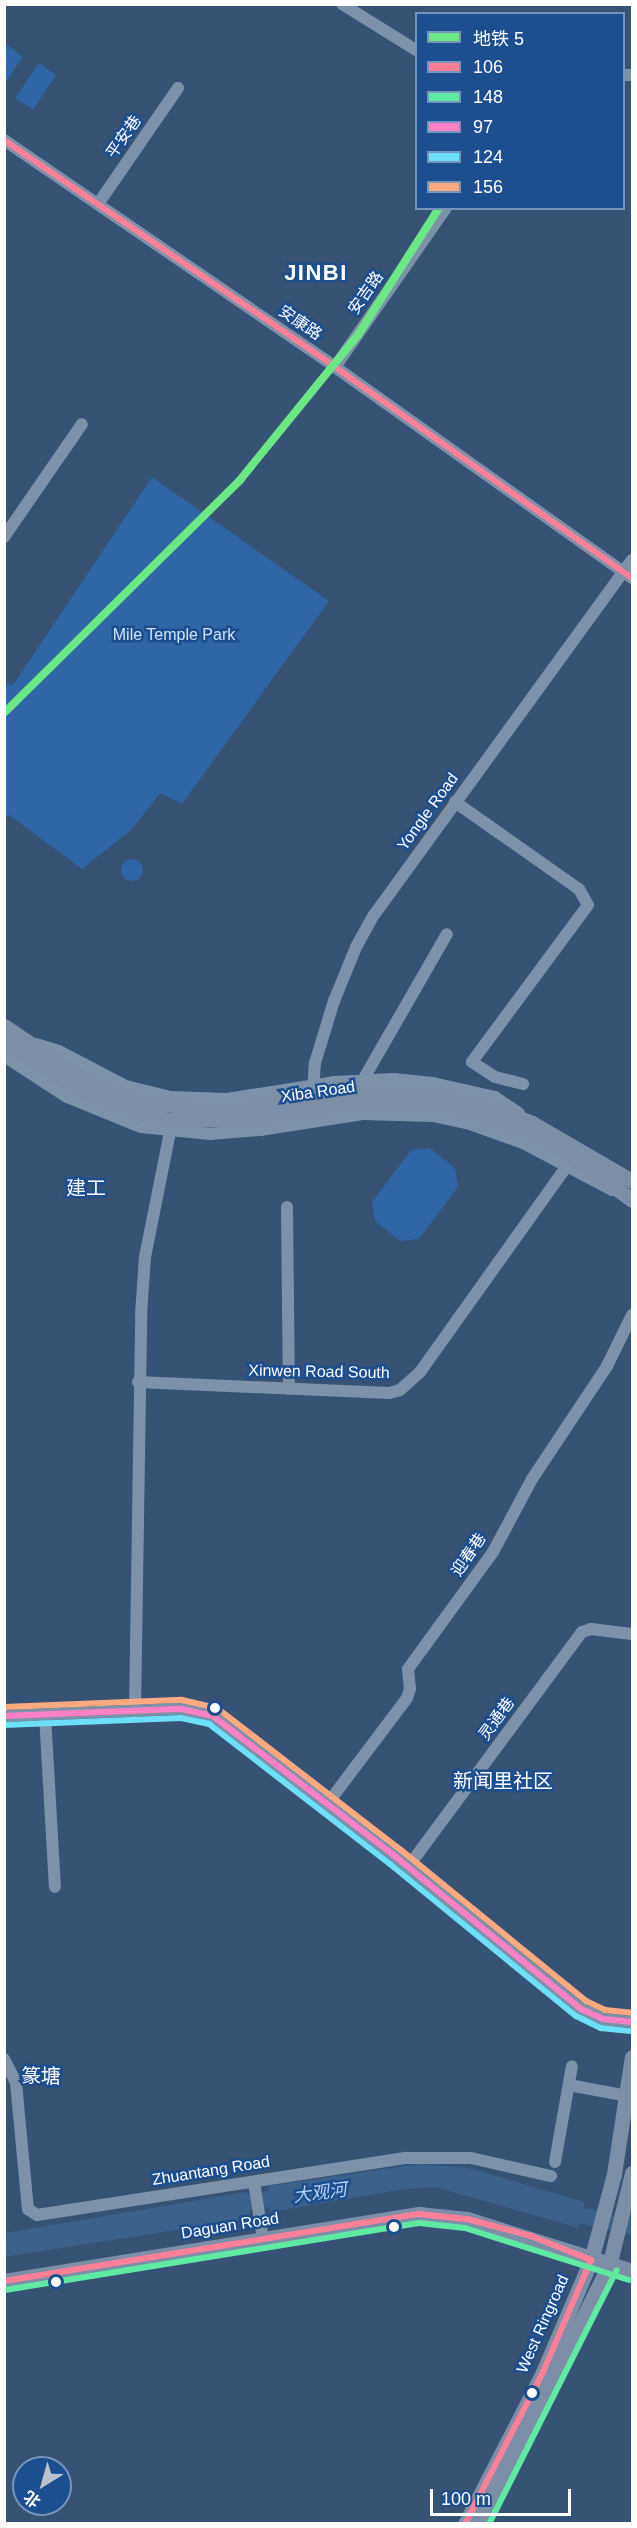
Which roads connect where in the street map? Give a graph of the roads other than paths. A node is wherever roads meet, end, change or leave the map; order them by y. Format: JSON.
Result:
{"nodes":[{"id":1,"x":342,"y":4,"type":"edge"},
{"id":2,"x":358,"y":9,"type":"edge"},
{"id":3,"x":415,"y":49,"type":"edge"},
{"id":4,"x":178,"y":88,"type":"dead end"},
{"id":5,"x":4,"y":140,"type":"edge"},
{"id":6,"x":98,"y":204,"type":"junction"},
{"id":7,"x":445,"y":210,"type":"edge"},
{"id":8,"x":334,"y":367,"type":"junction"},
{"id":9,"x":82,"y":424,"type":"dead end"},
{"id":10,"x":4,"y":537,"type":"edge"},
{"id":11,"x":633,"y":560,"type":"edge"},
{"id":12,"x":628,"y":575,"type":"edge"},
{"id":13,"x":455,"y":802,"type":"junction"},
{"id":14,"x":447,"y":933,"type":"dead end"},
{"id":15,"x":4,"y":1026,"type":"edge"},
{"id":16,"x":4,"y":1042,"type":"edge"},
{"id":17,"x":4,"y":1056,"type":"edge"},
{"id":18,"x":363,"y":1080,"type":"junction"},
{"id":19,"x":523,"y":1084,"type":"dead end"},
{"id":20,"x":312,"y":1092,"type":"junction"},
{"id":21,"x":545,"y":1129,"type":"junction"},
{"id":22,"x":170,"y":1132,"type":"junction"},
{"id":23,"x":567,"y":1166,"type":"junction"},
{"id":24,"x":633,"y":1181,"type":"edge"},
{"id":25,"x":631,"y":1199,"type":"edge"},
{"id":26,"x":287,"y":1207,"type":"dead end"},
{"id":27,"x":633,"y":1315,"type":"edge"},
{"id":28,"x":138,"y":1382,"type":"junction"},
{"id":29,"x":289,"y":1389,"type":"junction"},
{"id":30,"x":633,"y":1634,"type":"edge"},
{"id":31,"x":135,"y":1712,"type":"junction"},
{"id":32,"x":45,"y":1715,"type":"junction"},
{"id":33,"x":4,"y":1716,"type":"edge"},
{"id":34,"x":328,"y":1803,"type":"junction"},
{"id":35,"x":408,"y":1867,"type":"junction"},
{"id":36,"x":55,"y":1887,"type":"dead end"},
{"id":37,"x":633,"y":2022,"type":"edge"},
{"id":38,"x":633,"y":2057,"type":"edge"},
{"id":39,"x":4,"y":2059,"type":"edge"},
{"id":40,"x":572,"y":2067,"type":"dead end"},
{"id":41,"x":569,"y":2085,"type":"junction"},
{"id":42,"x":627,"y":2096,"type":"junction"},
{"id":43,"x":555,"y":2162,"type":"dead end"},
{"id":44,"x":633,"y":2174,"type":"edge"},
{"id":45,"x":550,"y":2176,"type":"dead end"},
{"id":46,"x":254,"y":2182,"type":"junction"},
{"id":47,"x":263,"y":2239,"type":"junction"},
{"id":48,"x":591,"y":2260,"type":"junction"},
{"id":49,"x":609,"y":2266,"type":"junction"},
{"id":50,"x":633,"y":2271,"type":"edge"},
{"id":51,"x":4,"y":2281,"type":"edge"},
{"id":52,"x":465,"y":2523,"type":"edge"},
{"id":53,"x":479,"y":2523,"type":"edge"}],
"edges":[{"from":1,"to":2,"type":"street"},
{"from":2,"to":3,"type":"street"},
{"from":4,"to":6,"type":"street","name":"平安巷"},
{"from":5,"to":6,"type":"street","name":"安康路"},
{"from":6,"to":8,"type":"street","name":"安康路"},
{"from":7,"to":8,"type":"street","name":"安吉路"},
{"from":8,"to":12,"type":"street","name":"安康路"},
{"from":9,"to":10,"type":"street"},
{"from":11,"to":12,"type":"street","name":"Yongle Road"},
{"from":12,"to":13,"type":"street","name":"Yongle Road"},
{"from":13,"to":19,"type":"street"},
{"from":13,"to":20,"type":"street","name":"Yongle Road"},
{"from":14,"to":18,"type":"street"},
{"from":15,"to":20,"type":"main road","name":"Xiba Road"},
{"from":16,"to":25,"type":"main road","name":"Xiba Road"},
{"from":17,"to":22,"type":"street"},
{"from":18,"to":20,"type":"street"},
{"from":18,"to":21,"type":"street"},
{"from":20,"to":21,"type":"main road","name":"Xiba Road"},
{"from":21,"to":24,"type":"main road","name":"Xiba Road"},
{"from":22,"to":23,"type":"street"},
{"from":22,"to":28,"type":"street"},
{"from":23,"to":25,"type":"street"},
{"from":23,"to":29,"type":"street","name":"Xinwen Road South"},
{"from":26,"to":29,"type":"street"},
{"from":27,"to":34,"type":"street","name":"迎春巷"},
{"from":28,"to":29,"type":"street","name":"Xinwen Road South"},
{"from":28,"to":31,"type":"street"},
{"from":30,"to":35,"type":"street","name":"灵通巷"},
{"from":31,"to":32,"type":"street"},
{"from":31,"to":34,"type":"street"},
{"from":32,"to":33,"type":"street"},
{"from":32,"to":36,"type":"street"},
{"from":34,"to":35,"type":"street"},
{"from":35,"to":37,"type":"street"},
{"from":38,"to":42,"type":"main road","name":"West Ringroad"},
{"from":39,"to":46,"type":"street","name":"Zhuantang Road"},
{"from":40,"to":41,"type":"street"},
{"from":41,"to":42,"type":"street"},
{"from":41,"to":43,"type":"street"},
{"from":42,"to":48,"type":"main road","name":"West Ringroad"},
{"from":44,"to":49,"type":"main road","name":"West Ringroad"},
{"from":45,"to":46,"type":"street","name":"Zhuantang Road"},
{"from":46,"to":47,"type":"street"},
{"from":47,"to":48,"type":"main road","name":"Daguan Road"},
{"from":47,"to":51,"type":"main road","name":"Daguan Road"},
{"from":48,"to":49,"type":"main road","name":"Daguan Road"},
{"from":48,"to":52,"type":"main road","name":"West Ringroad"},
{"from":49,"to":50,"type":"main road","name":"Daguan Road"},
{"from":49,"to":53,"type":"main road","name":"West Ringroad"}]}
